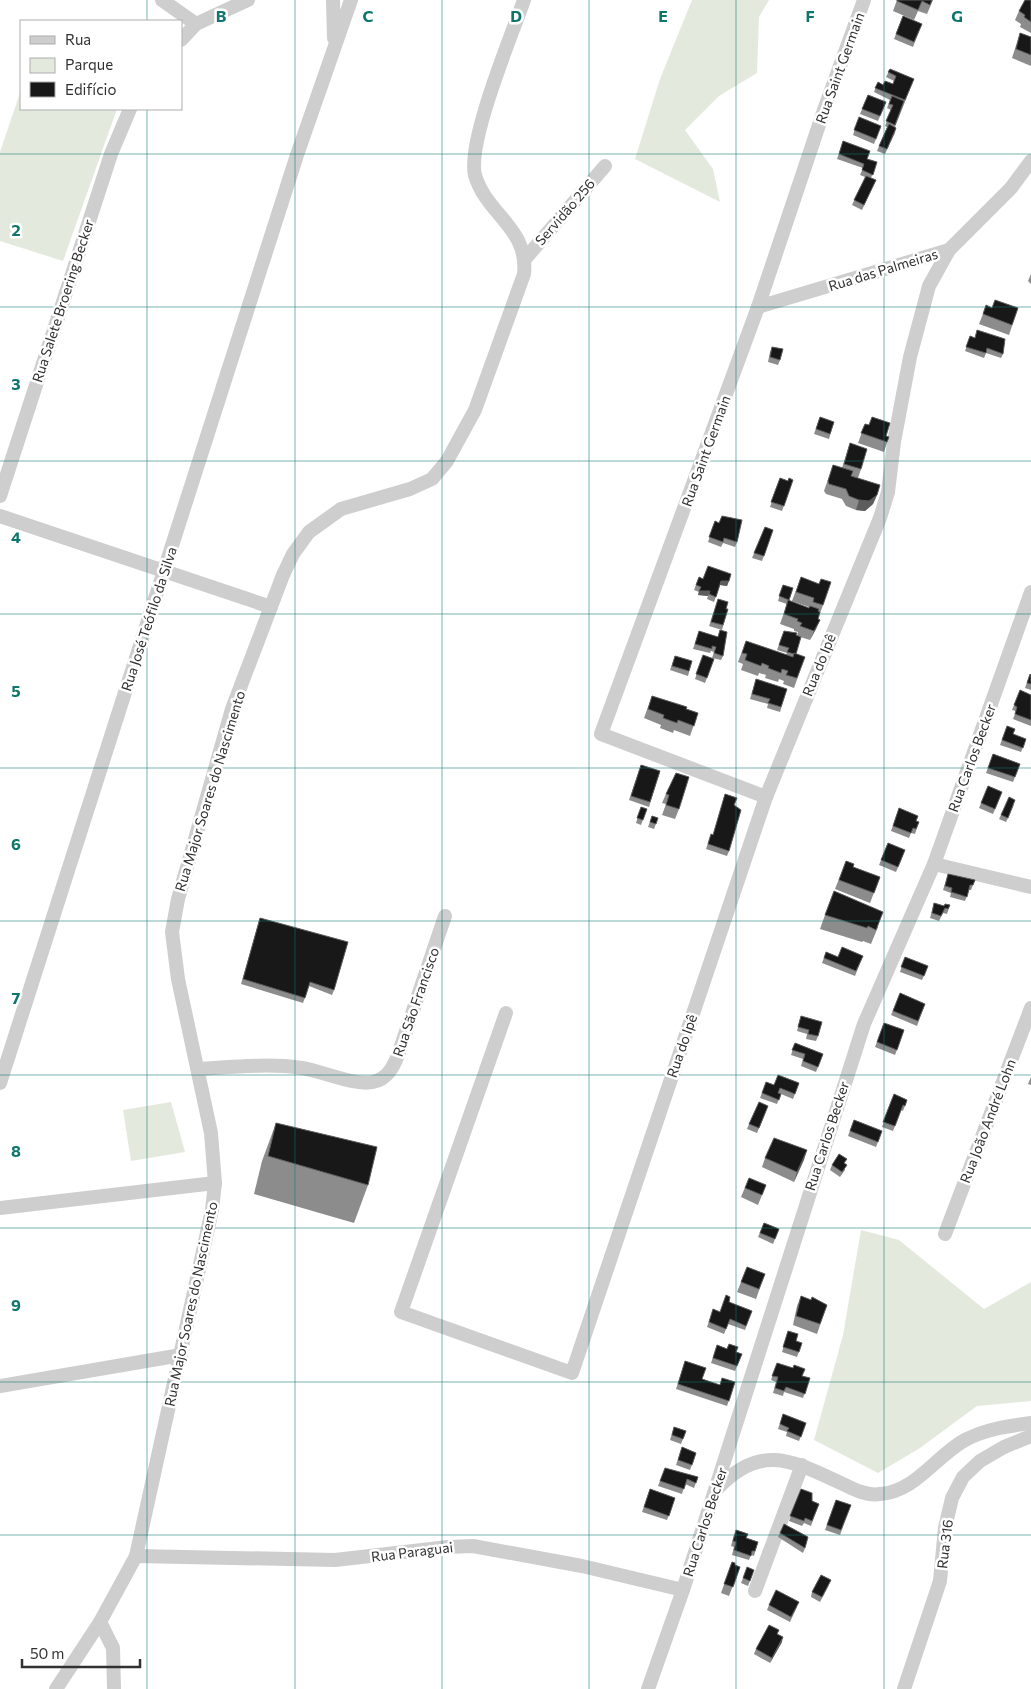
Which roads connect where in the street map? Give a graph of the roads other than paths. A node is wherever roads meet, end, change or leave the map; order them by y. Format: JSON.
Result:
{"nodes":[{"id":1,"x":162,"y":0,"type":"edge"},
{"id":2,"x":248,"y":0,"type":"edge"},
{"id":3,"x":320,"y":0,"type":"edge"},
{"id":4,"x":333,"y":0,"type":"edge"},
{"id":5,"x":351,"y":0,"type":"edge"},
{"id":6,"x":524,"y":0,"type":"edge"},
{"id":7,"x":864,"y":0,"type":"edge"},
{"id":8,"x":334,"y":16,"type":"junction"},
{"id":9,"x":196,"y":24,"type":"junction"},
{"id":10,"x":182,"y":39,"type":"edge"},
{"id":11,"x":334,"y":46,"type":"junction"},
{"id":12,"x":130,"y":110,"type":"edge"},
{"id":13,"x":1031,"y":162,"type":"edge"},
{"id":14,"x":605,"y":166,"type":"dead end"},
{"id":15,"x":949,"y":250,"type":"junction"},
{"id":16,"x":525,"y":259,"type":"junction"},
{"id":17,"x":758,"y":307,"type":"junction"},
{"id":18,"x":0,"y":496,"type":"edge"},
{"id":19,"x":0,"y":516,"type":"edge"},
{"id":20,"x":164,"y":571,"type":"junction"},
{"id":21,"x":1031,"y":592,"type":"edge"},
{"id":22,"x":271,"y":607,"type":"junction"},
{"id":23,"x":766,"y":796,"type":"junction"},
{"id":24,"x":934,"y":864,"type":"junction"},
{"id":25,"x":1031,"y":887,"type":"edge"},
{"id":26,"x":445,"y":916,"type":"dead end"},
{"id":27,"x":1031,"y":1008,"type":"edge"},
{"id":28,"x":506,"y":1013,"type":"dead end"},
{"id":29,"x":199,"y":1069,"type":"junction"},
{"id":30,"x":0,"y":1083,"type":"edge"},
{"id":31,"x":215,"y":1183,"type":"junction"},
{"id":32,"x":0,"y":1208,"type":"edge"},
{"id":33,"x":945,"y":1234,"type":"dead end"},
{"id":34,"x":181,"y":1355,"type":"junction"},
{"id":35,"x":0,"y":1386,"type":"edge"},
{"id":36,"x":1031,"y":1423,"type":"edge"},
{"id":37,"x":1031,"y":1436,"type":"edge"},
{"id":38,"x":802,"y":1465,"type":"junction"},
{"id":39,"x":715,"y":1492,"type":"junction"},
{"id":40,"x":136,"y":1556,"type":"junction"},
{"id":41,"x":683,"y":1590,"type":"junction"},
{"id":42,"x":755,"y":1591,"type":"dead end"},
{"id":43,"x":100,"y":1622,"type":"junction"},
{"id":44,"x":56,"y":1689,"type":"edge"},
{"id":45,"x":114,"y":1689,"type":"edge"},
{"id":46,"x":648,"y":1689,"type":"edge"},
{"id":47,"x":904,"y":1689,"type":"edge"}],
"edges":[{"from":1,"to":9,"type":"street"},
{"from":2,"to":9,"type":"street"},
{"from":3,"to":8,"type":"street"},
{"from":4,"to":8,"type":"street"},
{"from":5,"to":11,"type":"street","name":"Rua José Teófilo da Silva"},
{"from":6,"to":16,"type":"street"},
{"from":7,"to":17,"type":"street","name":"Rua Saint Germain"},
{"from":8,"to":11,"type":"street"},
{"from":9,"to":10,"type":"street"},
{"from":11,"to":20,"type":"street","name":"Rua José Teófilo da Silva"},
{"from":12,"to":18,"type":"street","name":"Rua Salete Broering Becker"},
{"from":13,"to":15,"type":"street","name":"Rua das Palmeiras"},
{"from":14,"to":16,"type":"street","name":"Servidão 256"},
{"from":15,"to":17,"type":"street","name":"Rua das Palmeiras"},
{"from":15,"to":23,"type":"street","name":"Rua do Ipê"},
{"from":16,"to":22,"type":"street","name":"Rua Major Soares do Nascimento"},
{"from":17,"to":23,"type":"street","name":"Rua Saint Germain"},
{"from":19,"to":20,"type":"street"},
{"from":20,"to":22,"type":"street"},
{"from":20,"to":30,"type":"street","name":"Rua José Teófilo da Silva"},
{"from":21,"to":24,"type":"street","name":"Rua Carlos Becker"},
{"from":22,"to":29,"type":"street","name":"Rua Major Soares do Nascimento"},
{"from":23,"to":28,"type":"street","name":"Rua do Ipê"},
{"from":24,"to":25,"type":"street"},
{"from":24,"to":39,"type":"street","name":"Rua Carlos Becker"},
{"from":26,"to":29,"type":"street","name":"Rua São Francisco"},
{"from":27,"to":33,"type":"street","name":"Rua João André Lohn"},
{"from":29,"to":31,"type":"street","name":"Rua Major Soares do Nascimento"},
{"from":31,"to":32,"type":"street"},
{"from":31,"to":34,"type":"street","name":"Rua Major Soares do Nascimento"},
{"from":34,"to":35,"type":"street"},
{"from":34,"to":40,"type":"street","name":"Rua Major Soares do Nascimento"},
{"from":36,"to":38,"type":"street"},
{"from":37,"to":47,"type":"street","name":"Rua 316"},
{"from":38,"to":39,"type":"street"},
{"from":38,"to":42,"type":"street"},
{"from":39,"to":41,"type":"street","name":"Rua Carlos Becker"},
{"from":40,"to":41,"type":"street","name":"Rua Paraguai"},
{"from":40,"to":43,"type":"street","name":"Rua Major Soares do Nascimento"},
{"from":41,"to":46,"type":"street","name":"Rua Carlos Becker"},
{"from":43,"to":44,"type":"street","name":"Rua Major Soares do Nascimento"},
{"from":43,"to":45,"type":"street"}]}
